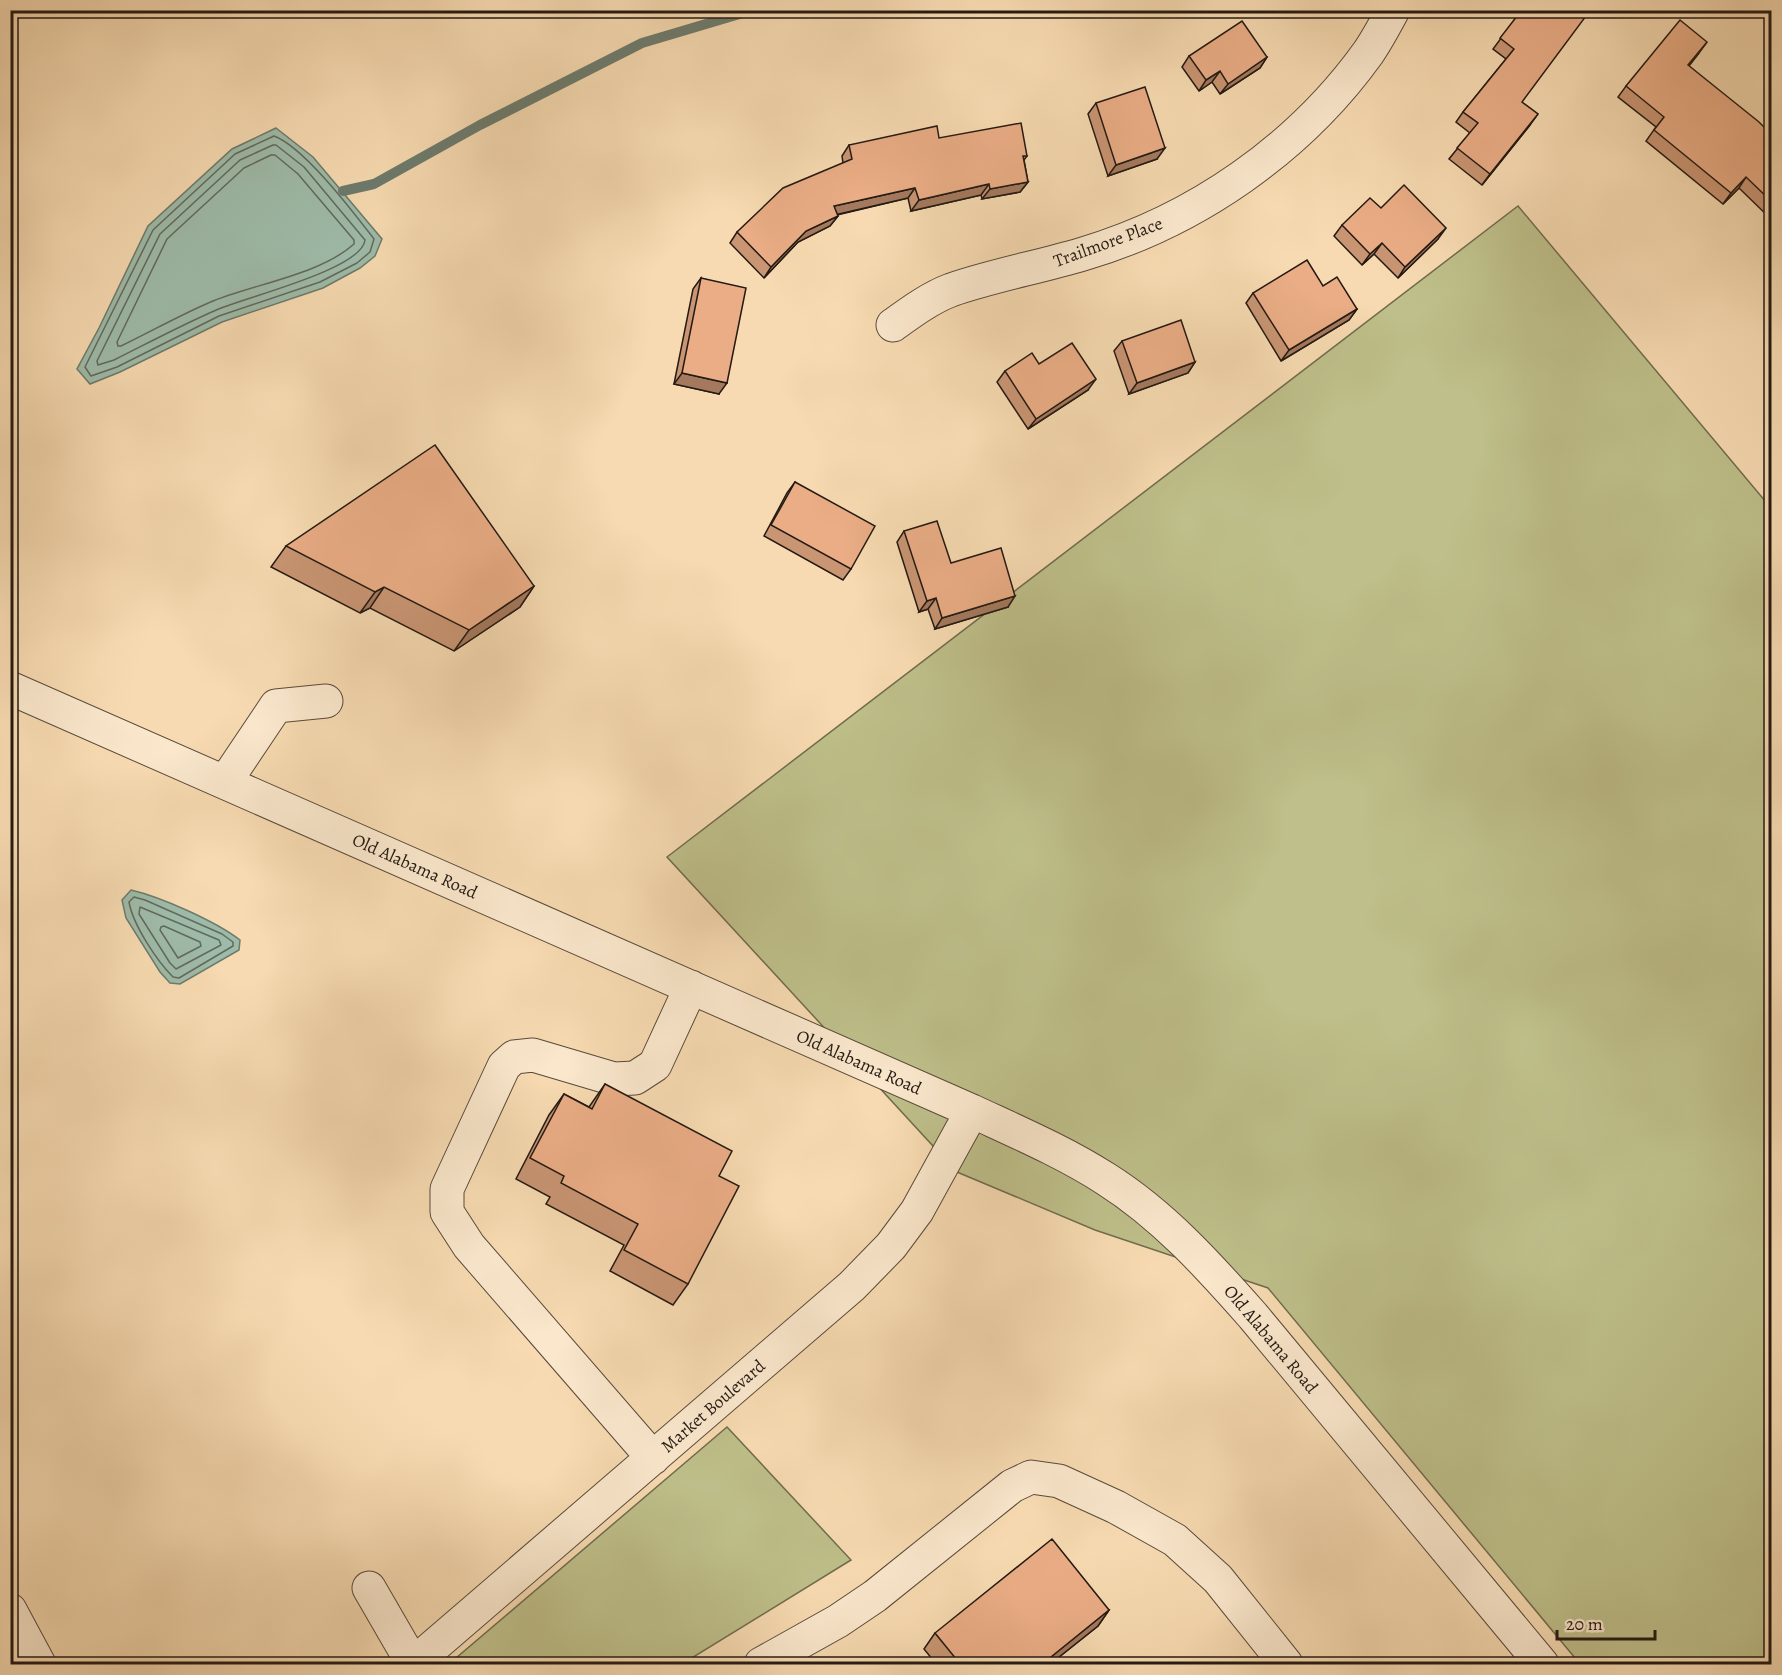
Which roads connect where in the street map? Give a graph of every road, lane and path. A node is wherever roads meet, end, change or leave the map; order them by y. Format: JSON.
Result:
{"nodes":[{"id":1,"x":1394,"y":10,"type":"edge"},
{"id":2,"x":892,"y":325,"type":"dead end"},
{"id":3,"x":10,"y":688,"type":"edge"},
{"id":4,"x":326,"y":701,"type":"dead end"},
{"id":5,"x":225,"y":782,"type":"junction"},
{"id":6,"x":691,"y":987,"type":"junction"},
{"id":7,"x":972,"y":1111,"type":"junction"},
{"id":8,"x":653,"y":1458,"type":"junction"},
{"id":9,"x":369,"y":1588,"type":"dead end"},
{"id":10,"x":10,"y":1610,"type":"edge"},
{"id":11,"x":39,"y":1665,"type":"edge"},
{"id":12,"x":413,"y":1665,"type":"edge"},
{"id":13,"x":761,"y":1665,"type":"edge"},
{"id":14,"x":1286,"y":1665,"type":"edge"},
{"id":15,"x":1542,"y":1665,"type":"edge"}],
"edges":[{"from":1,"to":2,"type":"street","name":"Trailmore Place"},
{"from":3,"to":5,"type":"street","name":"Old Alabama Road"},
{"from":4,"to":5,"type":"street"},
{"from":5,"to":6,"type":"street","name":"Old Alabama Road"},
{"from":6,"to":7,"type":"street","name":"Old Alabama Road"},
{"from":6,"to":8,"type":"street"},
{"from":7,"to":8,"type":"street","name":"Market Boulevard"},
{"from":7,"to":15,"type":"street","name":"Old Alabama Road"},
{"from":8,"to":12,"type":"street","name":"Market Boulevard"},
{"from":9,"to":12,"type":"street"},
{"from":10,"to":11,"type":"street"},
{"from":13,"to":14,"type":"street"}]}
